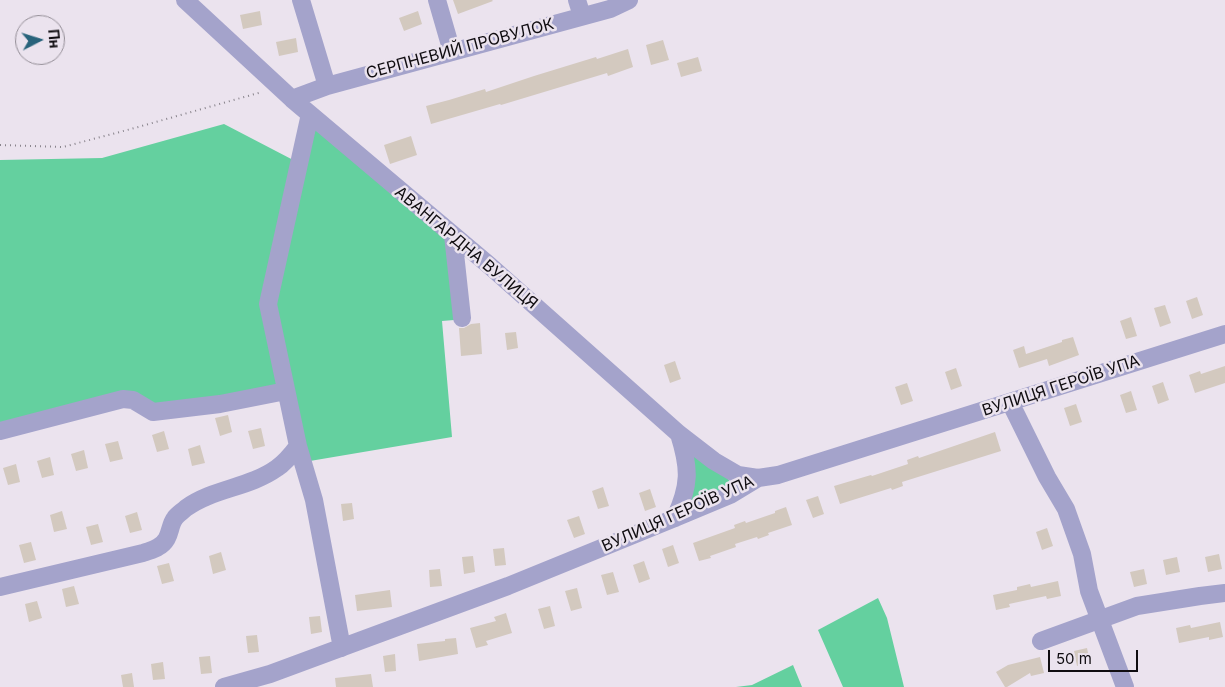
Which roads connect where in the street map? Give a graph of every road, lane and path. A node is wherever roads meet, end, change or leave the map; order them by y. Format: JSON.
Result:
{"nodes":[{"id":1,"x":184,"y":0,"type":"edge"},
{"id":2,"x":301,"y":0,"type":"edge"},
{"id":3,"x":437,"y":0,"type":"edge"},
{"id":4,"x":629,"y":0,"type":"edge"},
{"id":5,"x":580,"y":8,"type":"edge"},
{"id":6,"x":452,"y":52,"type":"junction"},
{"id":7,"x":327,"y":86,"type":"junction"},
{"id":8,"x":279,"y":87,"type":"junction"},
{"id":9,"x":292,"y":99,"type":"junction"},
{"id":10,"x":310,"y":114,"type":"junction"},
{"id":11,"x":0,"y":145,"type":"edge"},
{"id":12,"x":453,"y":235,"type":"junction"},
{"id":13,"x":462,"y":318,"type":"dead end"},
{"id":14,"x":1225,"y":334,"type":"edge"},
{"id":15,"x":286,"y":391,"type":"junction"},
{"id":16,"x":1010,"y":402,"type":"junction"},
{"id":17,"x":0,"y":431,"type":"edge"},
{"id":18,"x":679,"y":434,"type":"junction"},
{"id":19,"x":298,"y":446,"type":"junction"},
{"id":20,"x":758,"y":478,"type":"junction"},
{"id":21,"x":675,"y":518,"type":"junction"},
{"id":22,"x":0,"y":587,"type":"edge"},
{"id":23,"x":1225,"y":594,"type":"edge"},
{"id":24,"x":1101,"y":621,"type":"junction"},
{"id":25,"x":1041,"y":642,"type":"dead end"},
{"id":26,"x":342,"y":648,"type":"junction"},
{"id":27,"x":224,"y":687,"type":"edge"},
{"id":28,"x":1125,"y":687,"type":"edge"}],
"edges":[{"from":1,"to":8,"type":"street","name":"АВАНГАРДНА ВУЛИЦЯ"},
{"from":2,"to":7,"type":"street"},
{"from":3,"to":6,"type":"street"},
{"from":4,"to":5,"type":"street","name":"СЕРПНЕВИЙ ПРОВУЛОК"},
{"from":5,"to":6,"type":"street","name":"СЕРПНЕВИЙ ПРОВУЛОК"},
{"from":6,"to":7,"type":"street","name":"СЕРПНЕВИЙ ПРОВУЛОК"},
{"from":7,"to":9,"type":"street","name":"СЕРПНЕВИЙ ПРОВУЛОК"},
{"from":8,"to":9,"type":"street","name":"АВАНГАРДНА ВУЛИЦЯ"},
{"from":8,"to":11,"type":"path"},
{"from":9,"to":10,"type":"street","name":"АВАНГАРДНА ВУЛИЦЯ"},
{"from":10,"to":12,"type":"street","name":"АВАНГАРДНА ВУЛИЦЯ"},
{"from":10,"to":15,"type":"street"},
{"from":12,"to":13,"type":"street"},
{"from":12,"to":18,"type":"street","name":"АВАНГАРДНА ВУЛИЦЯ"},
{"from":14,"to":16,"type":"street","name":"ВУЛИЦЯ ГЕРОЇВ УПА"},
{"from":15,"to":17,"type":"street"},
{"from":15,"to":19,"type":"street"},
{"from":16,"to":20,"type":"street","name":"ВУЛИЦЯ ГЕРОЇВ УПА"},
{"from":16,"to":24,"type":"street"},
{"from":18,"to":20,"type":"street","name":"АВАНГАРДНА ВУЛИЦЯ"},
{"from":18,"to":21,"type":"street"},
{"from":19,"to":22,"type":"street"},
{"from":19,"to":26,"type":"street"},
{"from":20,"to":21,"type":"street","name":"ВУЛИЦЯ ГЕРОЇВ УПА"},
{"from":21,"to":26,"type":"street","name":"ВУЛИЦЯ ГЕРОЇВ УПА"},
{"from":23,"to":24,"type":"street"},
{"from":24,"to":25,"type":"street"},
{"from":24,"to":28,"type":"street"},
{"from":26,"to":27,"type":"street","name":"ВУЛИЦЯ ГЕРОЇВ УПА"}]}
